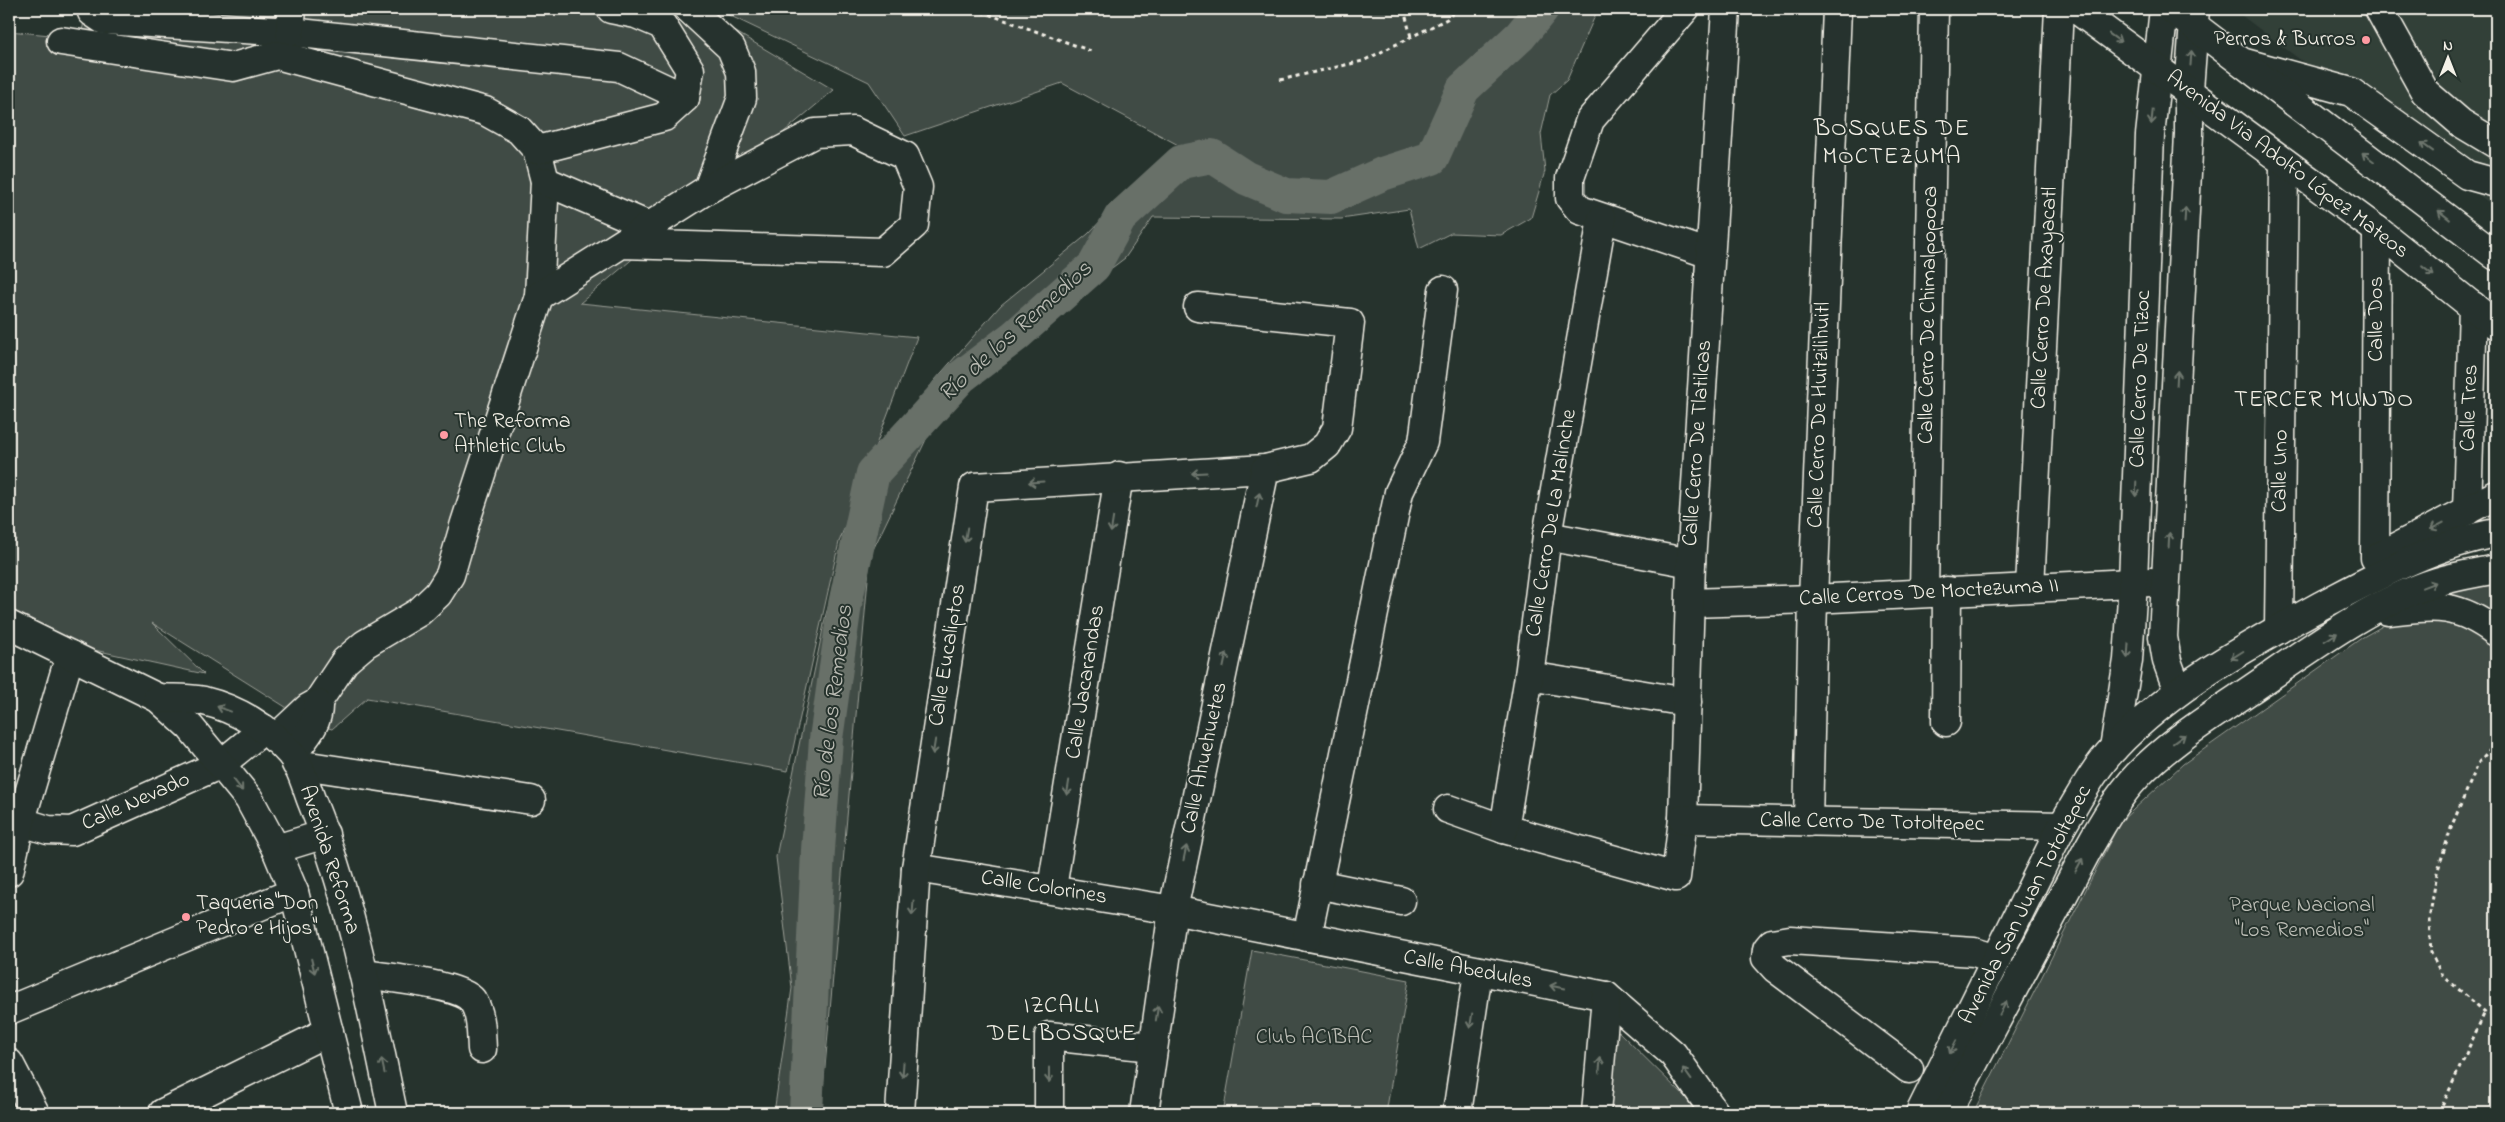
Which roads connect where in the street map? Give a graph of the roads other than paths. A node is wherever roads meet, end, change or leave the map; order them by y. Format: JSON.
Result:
{"nodes":[{"id":1,"x":92,"y":9,"type":"edge"},
{"id":2,"x":611,"y":9,"type":"edge"},
{"id":3,"x":689,"y":9,"type":"edge"},
{"id":4,"x":1685,"y":9,"type":"edge"},
{"id":5,"x":1726,"y":9,"type":"edge"},
{"id":6,"x":1837,"y":9,"type":"edge"},
{"id":7,"x":1934,"y":9,"type":"edge"},
{"id":8,"x":2059,"y":9,"type":"edge"},
{"id":9,"x":2076,"y":9,"type":"edge"},
{"id":10,"x":2164,"y":9,"type":"edge"},
{"id":11,"x":2172,"y":9,"type":"edge"},
{"id":12,"x":2379,"y":9,"type":"edge"},
{"id":13,"x":2194,"y":17,"type":"edge"},
{"id":14,"x":286,"y":32,"type":"edge"},
{"id":15,"x":61,"y":41,"type":"dead end"},
{"id":16,"x":2245,"y":63,"type":"junction"},
{"id":17,"x":2157,"y":68,"type":"junction"},
{"id":18,"x":2189,"y":90,"type":"junction"},
{"id":19,"x":686,"y":98,"type":"junction"},
{"id":20,"x":2496,"y":144,"type":"edge"},
{"id":21,"x":537,"y":150,"type":"junction"},
{"id":22,"x":2284,"y":162,"type":"junction"},
{"id":23,"x":545,"y":181,"type":"junction"},
{"id":24,"x":2496,"y":183,"type":"edge"},
{"id":25,"x":708,"y":189,"type":"junction"},
{"id":26,"x":1602,"y":219,"type":"junction"},
{"id":27,"x":650,"y":226,"type":"junction"},
{"id":28,"x":2377,"y":230,"type":"junction"},
{"id":29,"x":622,"y":244,"type":"junction"},
{"id":30,"x":1710,"y":254,"type":"junction"},
{"id":31,"x":2496,"y":256,"type":"edge"},
{"id":32,"x":1443,"y":290,"type":"dead end"},
{"id":33,"x":539,"y":296,"type":"junction"},
{"id":34,"x":2473,"y":306,"type":"junction"},
{"id":35,"x":1198,"y":307,"type":"dead end"},
{"id":36,"x":2496,"y":325,"type":"edge"},
{"id":37,"x":1265,"y":469,"type":"junction"},
{"id":38,"x":1120,"y":476,"type":"junction"},
{"id":39,"x":2496,"y":495,"type":"edge"},
{"id":40,"x":2467,"y":511,"type":"junction"},
{"id":41,"x":2496,"y":533,"type":"edge"},
{"id":42,"x":1547,"y":536,"type":"junction"},
{"id":43,"x":2375,"y":558,"type":"junction"},
{"id":44,"x":1691,"y":563,"type":"junction"},
{"id":45,"x":2496,"y":569,"type":"edge"},
{"id":46,"x":2133,"y":582,"type":"junction"},
{"id":47,"x":2167,"y":582,"type":"junction"},
{"id":48,"x":2030,"y":588,"type":"junction"},
{"id":49,"x":1936,"y":592,"type":"junction"},
{"id":50,"x":2339,"y":596,"type":"junction"},
{"id":51,"x":1813,"y":599,"type":"junction"},
{"id":52,"x":1690,"y":603,"type":"junction"},
{"id":53,"x":2369,"y":613,"type":"junction"},
{"id":54,"x":9,"y":625,"type":"edge"},
{"id":55,"x":2279,"y":629,"type":"junction"},
{"id":56,"x":2496,"y":632,"type":"edge"},
{"id":57,"x":70,"y":655,"type":"junction"},
{"id":58,"x":1529,"y":676,"type":"junction"},
{"id":59,"x":2178,"y":691,"type":"junction"},
{"id":60,"x":158,"y":698,"type":"junction"},
{"id":61,"x":1687,"y":702,"type":"junction"},
{"id":62,"x":1946,"y":722,"type":"dead end"},
{"id":63,"x":282,"y":746,"type":"junction"},
{"id":64,"x":2114,"y":748,"type":"junction"},
{"id":65,"x":222,"y":764,"type":"junction"},
{"id":66,"x":531,"y":800,"type":"dead end"},
{"id":67,"x":1448,"y":809,"type":"dead end"},
{"id":68,"x":1683,"y":818,"type":"junction"},
{"id":69,"x":15,"y":819,"type":"edge"},
{"id":70,"x":1808,"y":822,"type":"junction"},
{"id":71,"x":2062,"y":826,"type":"junction"},
{"id":72,"x":1504,"y":829,"type":"junction"},
{"id":73,"x":325,"y":834,"type":"junction"},
{"id":74,"x":276,"y":849,"type":"junction"},
{"id":75,"x":916,"y":868,"type":"junction"},
{"id":76,"x":9,"y":872,"type":"edge"},
{"id":77,"x":1317,"y":884,"type":"junction"},
{"id":78,"x":1052,"y":888,"type":"junction"},
{"id":79,"x":294,"y":892,"type":"junction"},
{"id":80,"x":1401,"y":901,"type":"dead end"},
{"id":81,"x":1173,"y":910,"type":"junction"},
{"id":82,"x":1307,"y":937,"type":"junction"},
{"id":83,"x":1997,"y":959,"type":"junction"},
{"id":84,"x":1478,"y":972,"type":"junction"},
{"id":85,"x":364,"y":974,"type":"junction"},
{"id":86,"x":1606,"y":996,"type":"junction"},
{"id":87,"x":9,"y":1010,"type":"edge"},
{"id":88,"x":329,"y":1031,"type":"junction"},
{"id":89,"x":1152,"y":1047,"type":"junction"},
{"id":90,"x":482,"y":1049,"type":"dead end"},
{"id":91,"x":9,"y":1063,"type":"edge"},
{"id":92,"x":1909,"y":1068,"type":"dead end"},
{"id":93,"x":35,"y":1113,"type":"edge"},
{"id":94,"x":163,"y":1113,"type":"edge"},
{"id":95,"x":350,"y":1113,"type":"edge"},
{"id":96,"x":393,"y":1113,"type":"edge"},
{"id":97,"x":900,"y":1113,"type":"edge"},
{"id":98,"x":1049,"y":1113,"type":"edge"},
{"id":99,"x":1144,"y":1113,"type":"edge"},
{"id":100,"x":1457,"y":1113,"type":"edge"},
{"id":101,"x":1596,"y":1113,"type":"edge"},
{"id":102,"x":1715,"y":1113,"type":"edge"},
{"id":103,"x":1920,"y":1113,"type":"edge"},
{"id":104,"x":1947,"y":1113,"type":"edge"}],
"edges":[{"from":1,"to":14,"type":"street"},
{"from":2,"to":19,"type":"street"},
{"from":3,"to":25,"type":"street"},
{"from":4,"to":26,"type":"street"},
{"from":5,"to":30,"type":"street","name":"Calle Cerro De Tlatilcas"},
{"from":6,"to":51,"type":"street","name":"Calle Cerro De Huitzilihuitl"},
{"from":7,"to":49,"type":"street","name":"Calle Cerro De Chimalpopoca"},
{"from":8,"to":48,"type":"street","name":"Calle Cerro De Axayacatl"},
{"from":9,"to":17,"type":"street","name":"Avenida Via Adolfo López Mateos","one_way":true},
{"from":10,"to":17,"type":"street","name":"Calle Cerro De Tizoc"},
{"from":11,"to":13,"type":"street"},
{"from":12,"to":20,"type":"street"},
{"from":13,"to":16,"type":"street"},
{"from":18,"to":13,"type":"street","name":"Calle Cerro De Tizoc","one_way":true},
{"from":14,"to":15,"type":"street"},
{"from":14,"to":19,"type":"street"},
{"from":14,"to":21,"type":"street"},
{"from":24,"to":16,"type":"street","one_way":true},
{"from":31,"to":16,"type":"street","one_way":true},
{"from":17,"to":18,"type":"street","name":"Avenida Via Adolfo López Mateos"},
{"from":17,"to":46,"type":"street","name":"Calle Cerro De Tizoc","one_way":true},
{"from":18,"to":22,"type":"street","name":"Avenida Via Adolfo López Mateos"},
{"from":47,"to":18,"type":"street","name":"Calle Cerro De Tizoc","one_way":true},
{"from":19,"to":21,"type":"street"},
{"from":21,"to":23,"type":"street"},
{"from":22,"to":28,"type":"street","name":"Avenida Via Adolfo López Mateos"},
{"from":22,"to":55,"type":"street","name":"Calle Uno"},
{"from":23,"to":27,"type":"street"},
{"from":23,"to":33,"type":"street"},
{"from":25,"to":27,"type":"street"},
{"from":25,"to":29,"type":"street"},
{"from":26,"to":30,"type":"street"},
{"from":26,"to":42,"type":"street","name":"Calle Cerro De La Malinche"},
{"from":27,"to":29,"type":"street"},
{"from":28,"to":34,"type":"street","name":"Avenida Via Adolfo López Mateos","one_way":true},
{"from":28,"to":43,"type":"street","name":"Calle Dos"},
{"from":29,"to":33,"type":"street"},
{"from":30,"to":44,"type":"street","name":"Calle Cerro De Tlatilcas"},
{"from":32,"to":77,"type":"street"},
{"from":33,"to":63,"type":"street","name":"Calle Nevado"},
{"from":34,"to":36,"type":"street","name":"Avenida Via Adolfo López Mateos"},
{"from":34,"to":40,"type":"street","name":"Calle Tres"},
{"from":35,"to":37,"type":"street","name":"Calle Eucaliptos"},
{"from":37,"to":38,"type":"street","name":"Calle Eucaliptos","one_way":true},
{"from":81,"to":37,"type":"street","name":"Calle Ahuehuetes","one_way":true},
{"from":38,"to":75,"type":"street","name":"Calle Eucaliptos","one_way":true},
{"from":38,"to":78,"type":"street","name":"Calle Jacarandas","one_way":true},
{"from":39,"to":40,"type":"street"},
{"from":40,"to":43,"type":"street","one_way":true},
{"from":41,"to":50,"type":"street","name":"Avenida San Juan Totoltepec"},
{"from":42,"to":44,"type":"street"},
{"from":42,"to":58,"type":"street","name":"Calle Cerro De La Malinche"},
{"from":43,"to":50,"type":"street"},
{"from":44,"to":52,"type":"street","name":"Calle Cerro De Tlatilcas"},
{"from":53,"to":45,"type":"street","name":"Avenida San Juan Totoltepec","one_way":true},
{"from":46,"to":47,"type":"street","name":"Calle Cerros De Moctezuma II"},
{"from":46,"to":48,"type":"street","name":"Calle Cerros De Moctezuma II"},
{"from":46,"to":64,"type":"street","name":"Calle Cerro De Tizoc","one_way":true},
{"from":47,"to":59,"type":"street","name":"Calle Cerro De Tizoc"},
{"from":48,"to":49,"type":"street","name":"Calle Cerros De Moctezuma II"},
{"from":49,"to":51,"type":"street","name":"Calle Cerros De Moctezuma II"},
{"from":49,"to":62,"type":"street","name":"Calle Cerro De Chimalpopoca"},
{"from":50,"to":55,"type":"street","name":"Avenida San Juan Totoltepec"},
{"from":51,"to":52,"type":"street","name":"Calle Cerros De Moctezuma II"},
{"from":51,"to":70,"type":"street","name":"Calle Cerro De Huitzilihuitl"},
{"from":52,"to":61,"type":"street","name":"Calle Cerro De Tlatilcas"},
{"from":53,"to":56,"type":"street"},
{"from":104,"to":53,"type":"street","name":"Avenida San Juan Totoltepec","one_way":true},
{"from":54,"to":57,"type":"street","name":"Avenida Reforma"},
{"from":55,"to":59,"type":"street","name":"Avenida San Juan Totoltepec","one_way":true},
{"from":57,"to":60,"type":"street","name":"Avenida Reforma"},
{"from":57,"to":69,"type":"street"},
{"from":58,"to":61,"type":"street"},
{"from":58,"to":72,"type":"street","name":"Calle Cerro De La Malinche"},
{"from":59,"to":64,"type":"street","name":"Avenida San Juan Totoltepec"},
{"from":63,"to":60,"type":"street","name":"Avenida Reforma","one_way":true},
{"from":60,"to":65,"type":"street","name":"Avenida Reforma"},
{"from":61,"to":68,"type":"street","name":"Calle Cerro De Tlatilcas"},
{"from":63,"to":65,"type":"street","name":"Calle Nevado"},
{"from":63,"to":66,"type":"street"},
{"from":63,"to":73,"type":"street","name":"Avenida Reforma"},
{"from":64,"to":71,"type":"street","name":"Avenida San Juan Totoltepec"},
{"from":65,"to":69,"type":"street","name":"Calle Nevado"},
{"from":65,"to":74,"type":"street","name":"Avenida Reforma","one_way":true},
{"from":67,"to":72,"type":"street"},
{"from":68,"to":70,"type":"street","name":"Calle Cerro De Totoltepec"},
{"from":68,"to":72,"type":"street","name":"Calle Cerro De Tlatilcas"},
{"from":69,"to":76,"type":"street"},
{"from":70,"to":71,"type":"street","name":"Calle Cerro De Totoltepec"},
{"from":71,"to":83,"type":"street","name":"Avenida San Juan Totoltepec"},
{"from":73,"to":74,"type":"street"},
{"from":73,"to":85,"type":"street","name":"Avenida Reforma"},
{"from":74,"to":79,"type":"street","name":"Avenida Reforma"},
{"from":75,"to":78,"type":"street","name":"Calle Colorines"},
{"from":75,"to":97,"type":"street","name":"Calle Eucaliptos","one_way":true},
{"from":77,"to":80,"type":"street"},
{"from":77,"to":82,"type":"street"},
{"from":78,"to":81,"type":"street","name":"Calle Colorines"},
{"from":79,"to":87,"type":"street"},
{"from":79,"to":88,"type":"street","name":"Avenida Reforma","one_way":true},
{"from":81,"to":82,"type":"street","name":"Calle Abedules"},
{"from":89,"to":81,"type":"street","name":"Calle Ahuehuetes","one_way":true},
{"from":82,"to":84,"type":"street","name":"Calle Abedules"},
{"from":83,"to":92,"type":"street"},
{"from":83,"to":103,"type":"street","name":"Avenida San Juan Totoltepec","one_way":true},
{"from":86,"to":84,"type":"street","name":"Calle Abedules","one_way":true},
{"from":84,"to":100,"type":"street","one_way":true},
{"from":85,"to":90,"type":"street"},
{"from":96,"to":85,"type":"street","name":"Avenida Reforma","one_way":true},
{"from":101,"to":86,"type":"street","one_way":true},
{"from":102,"to":86,"type":"street","one_way":true},
{"from":88,"to":94,"type":"street"},
{"from":88,"to":95,"type":"street","name":"Avenida Reforma"},
{"from":89,"to":98,"type":"street","one_way":true},
{"from":89,"to":99,"type":"street","name":"Calle Ahuehuetes"},
{"from":91,"to":93,"type":"street"}]}
